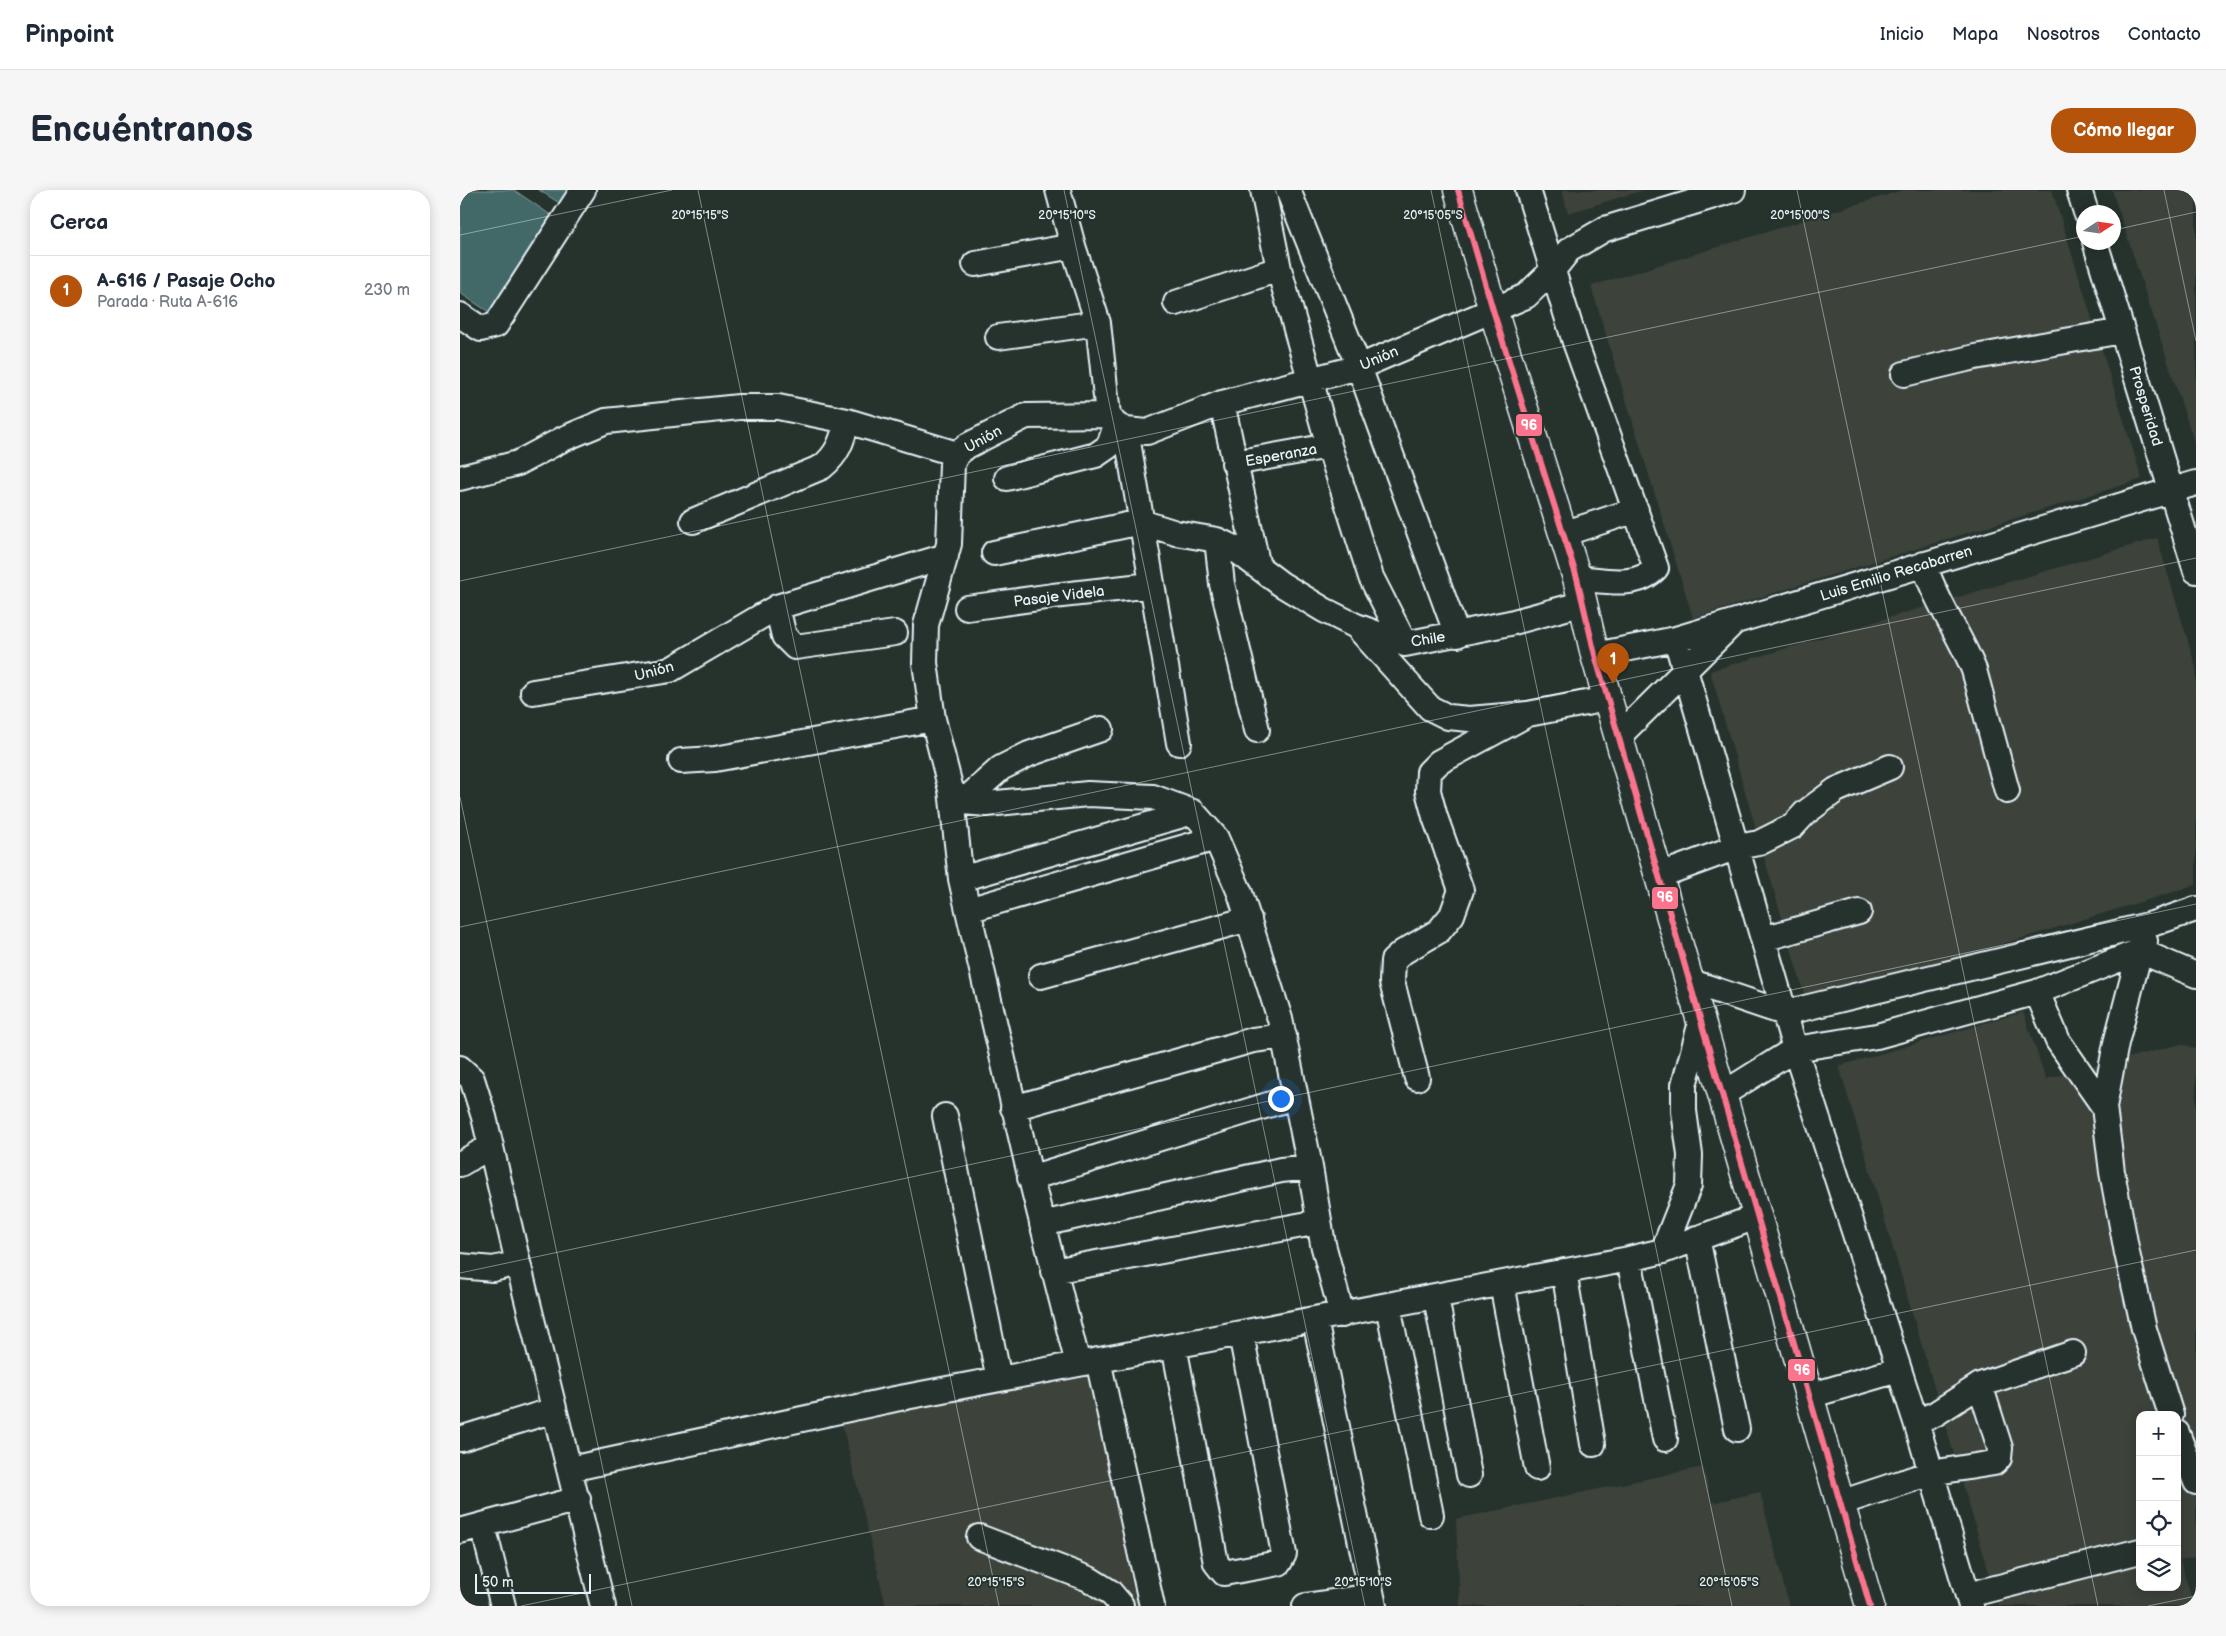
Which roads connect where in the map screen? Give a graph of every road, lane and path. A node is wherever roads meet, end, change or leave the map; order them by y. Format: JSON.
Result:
{"nodes":[{"id":1,"x":583,"y":190,"type":"edge"},
{"id":2,"x":1058,"y":190,"type":"edge"},
{"id":3,"x":1263,"y":190,"type":"edge"},
{"id":4,"x":1288,"y":190,"type":"edge"},
{"id":5,"x":1458,"y":190,"type":"edge"},
{"id":6,"x":1528,"y":190,"type":"edge"},
{"id":7,"x":1733,"y":190,"type":"edge"},
{"id":8,"x":2079,"y":190,"type":"edge"},
{"id":9,"x":2084,"y":205,"type":"edge"},
{"id":10,"x":1073,"y":246,"type":"junction"},
{"id":11,"x":2097,"y":250,"type":"edge"},
{"id":12,"x":975,"y":264,"type":"dead end"},
{"id":13,"x":1279,"y":269,"type":"junction"},
{"id":14,"x":1553,"y":270,"type":"junction"},
{"id":15,"x":1176,"y":303,"type":"dead end"},
{"id":16,"x":1493,"y":310,"type":"junction"},
{"id":17,"x":460,"y":315,"type":"edge"},
{"id":18,"x":1098,"y":323,"type":"junction"},
{"id":19,"x":2122,"y":331,"type":"junction"},
{"id":20,"x":998,"y":337,"type":"dead end"},
{"id":21,"x":1359,"y":367,"type":"junction"},
{"id":22,"x":1904,"y":374,"type":"dead end"},
{"id":23,"x":1311,"y":380,"type":"junction"},
{"id":24,"x":1222,"y":403,"type":"junction"},
{"id":25,"x":847,"y":421,"type":"junction"},
{"id":26,"x":1117,"y":423,"type":"junction"},
{"id":27,"x":1329,"y":446,"type":"junction"},
{"id":28,"x":957,"y":454,"type":"junction"},
{"id":29,"x":1234,"y":463,"type":"junction"},
{"id":30,"x":460,"y":478,"type":"edge"},
{"id":31,"x":1007,"y":478,"type":"dead end"},
{"id":32,"x":2196,"y":483,"type":"edge"},
{"id":33,"x":2172,"y":490,"type":"junction"},
{"id":34,"x":1636,"y":510,"type":"junction"},
{"id":35,"x":693,"y":521,"type":"dead end"},
{"id":36,"x":1141,"y":522,"type":"junction"},
{"id":37,"x":1563,"y":534,"type":"junction"},
{"id":38,"x":1224,"y":543,"type":"junction"},
{"id":39,"x":994,"y":553,"type":"dead end"},
{"id":40,"x":946,"y":556,"type":"junction"},
{"id":41,"x":1924,"y":564,"type":"junction"},
{"id":42,"x":1258,"y":567,"type":"junction"},
{"id":43,"x":2196,"y":571,"type":"edge"},
{"id":44,"x":1151,"y":586,"type":"junction"},
{"id":45,"x":1581,"y":591,"type":"junction"},
{"id":46,"x":777,"y":607,"type":"junction"},
{"id":47,"x":967,"y":608,"type":"dead end"},
{"id":48,"x":1735,"y":622,"type":"junction"},
{"id":49,"x":1356,"y":626,"type":"junction"},
{"id":50,"x":895,"y":633,"type":"dead end"},
{"id":51,"x":1457,"y":635,"type":"junction"},
{"id":52,"x":1676,"y":639,"type":"junction"},
{"id":53,"x":1405,"y":644,"type":"junction"},
{"id":54,"x":1595,"y":655,"type":"junction"},
{"id":55,"x":1686,"y":670,"type":"junction"},
{"id":56,"x":533,"y":692,"type":"dead end"},
{"id":57,"x":1607,"y":699,"type":"junction"},
{"id":58,"x":1528,"y":714,"type":"junction"},
{"id":59,"x":933,"y":719,"type":"junction"},
{"id":60,"x":1101,"y":729,"type":"dead end"},
{"id":61,"x":1257,"y":730,"type":"dead end"},
{"id":62,"x":1618,"y":737,"type":"junction"},
{"id":63,"x":1179,"y":743,"type":"dead end"},
{"id":64,"x":681,"y":761,"type":"dead end"},
{"id":65,"x":1890,"y":767,"type":"dead end"},
{"id":66,"x":2007,"y":791,"type":"dead end"},
{"id":67,"x":957,"y":796,"type":"junction"},
{"id":68,"x":1193,"y":812,"type":"junction"},
{"id":69,"x":1216,"y":838,"type":"junction"},
{"id":70,"x":1737,"y":847,"type":"junction"},
{"id":71,"x":1658,"y":876,"type":"junction"},
{"id":72,"x":961,"y":879,"type":"junction"},
{"id":73,"x":2196,"y":908,"type":"edge"},
{"id":74,"x":968,"y":910,"type":"junction"},
{"id":75,"x":1859,"y":912,"type":"dead end"},
{"id":76,"x":1249,"y":919,"type":"junction"},
{"id":77,"x":2152,"y":924,"type":"junction"},
{"id":78,"x":1763,"y":939,"type":"junction"},
{"id":79,"x":2140,"y":951,"type":"junction"},
{"id":80,"x":2196,"y":975,"type":"edge"},
{"id":81,"x":1041,"y":976,"type":"dead end"},
{"id":82,"x":1688,"y":980,"type":"junction"},
{"id":83,"x":2037,"y":992,"type":"junction"},
{"id":84,"x":1784,"y":1014,"type":"junction"},
{"id":85,"x":1701,"y":1022,"type":"junction"},
{"id":86,"x":1284,"y":1036,"type":"junction"},
{"id":87,"x":1795,"y":1049,"type":"junction"},
{"id":88,"x":460,"y":1068,"type":"edge"},
{"id":89,"x":1417,"y":1078,"type":"dead end"},
{"id":90,"x":1723,"y":1094,"type":"junction"},
{"id":91,"x":1294,"y":1097,"type":"junction"},
{"id":92,"x":2104,"y":1107,"type":"junction"},
{"id":93,"x":1013,"y":1108,"type":"junction"},
{"id":94,"x":945,"y":1116,"type":"dead end"},
{"id":95,"x":491,"y":1146,"type":"junction"},
{"id":96,"x":460,"y":1164,"type":"edge"},
{"id":97,"x":1310,"y":1167,"type":"junction"},
{"id":98,"x":1030,"y":1178,"type":"junction"},
{"id":99,"x":1756,"y":1218,"type":"junction"},
{"id":100,"x":1319,"y":1222,"type":"junction"},
{"id":101,"x":1042,"y":1224,"type":"junction"},
{"id":102,"x":1697,"y":1238,"type":"junction"},
{"id":103,"x":1662,"y":1251,"type":"junction"},
{"id":104,"x":1629,"y":1259,"type":"junction"},
{"id":105,"x":518,"y":1264,"type":"junction"},
{"id":106,"x":460,"y":1266,"type":"edge"},
{"id":107,"x":1053,"y":1271,"type":"junction"},
{"id":108,"x":1564,"y":1272,"type":"junction"},
{"id":109,"x":1502,"y":1284,"type":"junction"},
{"id":110,"x":1436,"y":1296,"type":"junction"},
{"id":111,"x":1388,"y":1306,"type":"junction"},
{"id":112,"x":1342,"y":1315,"type":"junction"},
{"id":113,"x":1315,"y":1320,"type":"junction"},
{"id":114,"x":1241,"y":1334,"type":"junction"},
{"id":115,"x":1174,"y":1346,"type":"junction"},
{"id":116,"x":2073,"y":1353,"type":"dead end"},
{"id":117,"x":1088,"y":1362,"type":"junction"},
{"id":118,"x":1898,"y":1370,"type":"junction"},
{"id":119,"x":999,"y":1379,"type":"junction"},
{"id":120,"x":1980,"y":1385,"type":"junction"},
{"id":121,"x":1809,"y":1396,"type":"junction"},
{"id":122,"x":554,"y":1410,"type":"junction"},
{"id":123,"x":2170,"y":1411,"type":"edge"},
{"id":124,"x":1916,"y":1422,"type":"junction"},
{"id":125,"x":1737,"y":1429,"type":"dead end"},
{"id":126,"x":460,"y":1439,"type":"edge"},
{"id":127,"x":1665,"y":1439,"type":"dead end"},
{"id":128,"x":2181,"y":1443,"type":"edge"},
{"id":129,"x":1593,"y":1444,"type":"dead end"},
{"id":130,"x":1537,"y":1468,"type":"dead end"},
{"id":131,"x":570,"y":1469,"type":"junction"},
{"id":132,"x":1931,"y":1473,"type":"junction"},
{"id":133,"x":1469,"y":1475,"type":"dead end"},
{"id":134,"x":2196,"y":1482,"type":"edge"},
{"id":135,"x":578,"y":1499,"type":"junction"},
{"id":136,"x":1840,"y":1503,"type":"junction"},
{"id":137,"x":1431,"y":1516,"type":"dead end"},
{"id":138,"x":483,"y":1526,"type":"junction"},
{"id":139,"x":460,"y":1531,"type":"edge"},
{"id":140,"x":979,"y":1537,"type":"dead end"},
{"id":141,"x":2136,"y":1552,"type":"edge"},
{"id":142,"x":1151,"y":1600,"type":"edge"},
{"id":143,"x":1373,"y":1601,"type":"edge"},
{"id":144,"x":1970,"y":1601,"type":"edge"},
{"id":145,"x":1120,"y":1605,"type":"edge"},
{"id":146,"x":503,"y":1606,"type":"edge"},
{"id":147,"x":604,"y":1606,"type":"edge"},
{"id":148,"x":1305,"y":1606,"type":"edge"},
{"id":149,"x":1870,"y":1606,"type":"edge"}],
"edges":[{"from":1,"to":17,"type":"street"},
{"from":2,"to":10,"type":"street"},
{"from":3,"to":13,"type":"street"},
{"from":4,"to":21,"type":"street"},
{"from":5,"to":16,"type":"main road"},
{"from":6,"to":14,"type":"street"},
{"from":7,"to":14,"type":"street","name":"Unión"},
{"from":8,"to":9,"type":"street"},
{"from":10,"to":12,"type":"street"},
{"from":10,"to":18,"type":"street"},
{"from":11,"to":19,"type":"street","name":"Prosperidad"},
{"from":13,"to":15,"type":"street"},
{"from":13,"to":23,"type":"street"},
{"from":14,"to":16,"type":"street","name":"Unión"},
{"from":14,"to":34,"type":"street"},
{"from":16,"to":21,"type":"street","name":"Unión"},
{"from":16,"to":37,"type":"main road"},
{"from":18,"to":20,"type":"street"},
{"from":18,"to":26,"type":"street"},
{"from":19,"to":22,"type":"street"},
{"from":19,"to":33,"type":"street","name":"Prosperidad"},
{"from":21,"to":23,"type":"street","name":"Unión"},
{"from":21,"to":51,"type":"street"},
{"from":23,"to":24,"type":"street","name":"Unión"},
{"from":23,"to":27,"type":"street"},
{"from":24,"to":26,"type":"street","name":"Unión"},
{"from":24,"to":29,"type":"street"},
{"from":25,"to":28,"type":"street"},
{"from":25,"to":30,"type":"street"},
{"from":25,"to":35,"type":"street"},
{"from":26,"to":28,"type":"street","name":"Unión"},
{"from":26,"to":31,"type":"street"},
{"from":26,"to":36,"type":"street"},
{"from":27,"to":29,"type":"street","name":"Esperanza"},
{"from":27,"to":53,"type":"street"},
{"from":28,"to":40,"type":"street","name":"Unión"},
{"from":29,"to":42,"type":"street"},
{"from":32,"to":33,"type":"street","name":"Luis Emilio Recabarren"},
{"from":33,"to":41,"type":"street","name":"Luis Emilio Recabarren"},
{"from":33,"to":43,"type":"street","name":"Prosperidad"},
{"from":34,"to":37,"type":"street"},
{"from":34,"to":45,"type":"street","name":"Chile"},
{"from":36,"to":38,"type":"street"},
{"from":36,"to":39,"type":"street"},
{"from":36,"to":44,"type":"street"},
{"from":37,"to":45,"type":"main road"},
{"from":38,"to":42,"type":"street","name":"Chile"},
{"from":38,"to":61,"type":"street"},
{"from":40,"to":46,"type":"street","name":"Unión"},
{"from":40,"to":59,"type":"street"},
{"from":41,"to":48,"type":"street","name":"Luis Emilio Recabarren"},
{"from":41,"to":66,"type":"street"},
{"from":42,"to":49,"type":"street","name":"Chile"},
{"from":44,"to":47,"type":"street","name":"Pasaje Videla"},
{"from":44,"to":63,"type":"street"},
{"from":45,"to":51,"type":"street","name":"Chile"},
{"from":45,"to":54,"type":"main road"},
{"from":46,"to":50,"type":"street"},
{"from":46,"to":56,"type":"street","name":"Unión"},
{"from":48,"to":52,"type":"street","name":"Luis Emilio Recabarren"},
{"from":48,"to":55,"type":"street"},
{"from":49,"to":53,"type":"street","name":"Chile"},
{"from":49,"to":58,"type":"street"},
{"from":51,"to":53,"type":"street","name":"Chile"},
{"from":52,"to":54,"type":"street","name":"Luis Emilio Recabarren"},
{"from":52,"to":55,"type":"street"},
{"from":54,"to":57,"type":"main road"},
{"from":55,"to":62,"type":"street"},
{"from":55,"to":70,"type":"street"},
{"from":57,"to":58,"type":"street"},
{"from":57,"to":62,"type":"main road"},
{"from":58,"to":89,"type":"street"},
{"from":59,"to":64,"type":"street"},
{"from":59,"to":67,"type":"street"},
{"from":60,"to":67,"type":"street"},
{"from":62,"to":71,"type":"main road"},
{"from":65,"to":70,"type":"street"},
{"from":67,"to":68,"type":"street"},
{"from":67,"to":72,"type":"street"},
{"from":68,"to":69,"type":"street"},
{"from":68,"to":72,"type":"street"},
{"from":69,"to":74,"type":"street"},
{"from":69,"to":76,"type":"street"},
{"from":70,"to":71,"type":"street"},
{"from":70,"to":78,"type":"street"},
{"from":71,"to":82,"type":"main road"},
{"from":72,"to":74,"type":"street"},
{"from":73,"to":77,"type":"street"},
{"from":74,"to":93,"type":"street"},
{"from":75,"to":78,"type":"street"},
{"from":76,"to":81,"type":"street"},
{"from":76,"to":86,"type":"street"},
{"from":77,"to":79,"type":"street"},
{"from":77,"to":84,"type":"street"},
{"from":78,"to":84,"type":"street"},
{"from":79,"to":80,"type":"street"},
{"from":79,"to":83,"type":"street"},
{"from":79,"to":92,"type":"street"},
{"from":82,"to":84,"type":"street"},
{"from":82,"to":85,"type":"main road"},
{"from":83,"to":87,"type":"street"},
{"from":83,"to":92,"type":"street"},
{"from":84,"to":87,"type":"street"},
{"from":85,"to":90,"type":"main road"},
{"from":85,"to":103,"type":"street"},
{"from":86,"to":91,"type":"street"},
{"from":86,"to":93,"type":"street"},
{"from":87,"to":90,"type":"street"},
{"from":87,"to":118,"type":"street"},
{"from":88,"to":95,"type":"street"},
{"from":90,"to":99,"type":"main road"},
{"from":91,"to":97,"type":"street"},
{"from":91,"to":98,"type":"street"},
{"from":92,"to":123,"type":"street"},
{"from":93,"to":98,"type":"street"},
{"from":94,"to":119,"type":"street"},
{"from":95,"to":96,"type":"street"},
{"from":95,"to":105,"type":"street"},
{"from":97,"to":100,"type":"street"},
{"from":97,"to":101,"type":"street"},
{"from":98,"to":101,"type":"street"},
{"from":99,"to":102,"type":"street"},
{"from":99,"to":121,"type":"main road"},
{"from":100,"to":107,"type":"street"},
{"from":100,"to":112,"type":"street"},
{"from":101,"to":107,"type":"street"},
{"from":102,"to":103,"type":"street"},
{"from":102,"to":125,"type":"street"},
{"from":103,"to":104,"type":"street"},
{"from":104,"to":108,"type":"street"},
{"from":104,"to":127,"type":"street"},
{"from":105,"to":106,"type":"street"},
{"from":105,"to":122,"type":"street"},
{"from":107,"to":117,"type":"street"},
{"from":108,"to":109,"type":"street"},
{"from":108,"to":129,"type":"street"},
{"from":109,"to":110,"type":"street"},
{"from":109,"to":130,"type":"street"},
{"from":110,"to":111,"type":"street"},
{"from":110,"to":133,"type":"street"},
{"from":111,"to":112,"type":"street"},
{"from":111,"to":137,"type":"street"},
{"from":112,"to":113,"type":"street"},
{"from":113,"to":114,"type":"street"},
{"from":113,"to":143,"type":"street"},
{"from":114,"to":115,"type":"street"},
{"from":114,"to":115,"type":"street"},
{"from":115,"to":117,"type":"street"},
{"from":116,"to":120,"type":"street"},
{"from":117,"to":119,"type":"street"},
{"from":117,"to":142,"type":"street"},
{"from":118,"to":121,"type":"street"},
{"from":118,"to":124,"type":"street"},
{"from":119,"to":131,"type":"street"},
{"from":120,"to":124,"type":"street"},
{"from":120,"to":132,"type":"street"},
{"from":121,"to":136,"type":"main road"},
{"from":122,"to":126,"type":"street"},
{"from":122,"to":131,"type":"street"},
{"from":124,"to":132,"type":"street"},
{"from":128,"to":134,"type":"street"},
{"from":131,"to":135,"type":"street"},
{"from":132,"to":136,"type":"street"},
{"from":132,"to":144,"type":"street"},
{"from":135,"to":138,"type":"street"},
{"from":135,"to":147,"type":"street"},
{"from":136,"to":149,"type":"main road"},
{"from":138,"to":139,"type":"street"},
{"from":138,"to":146,"type":"street"},
{"from":140,"to":145,"type":"street"},
{"from":141,"to":144,"type":"street"},
{"from":142,"to":145,"type":"street"},
{"from":143,"to":148,"type":"street"}]}
